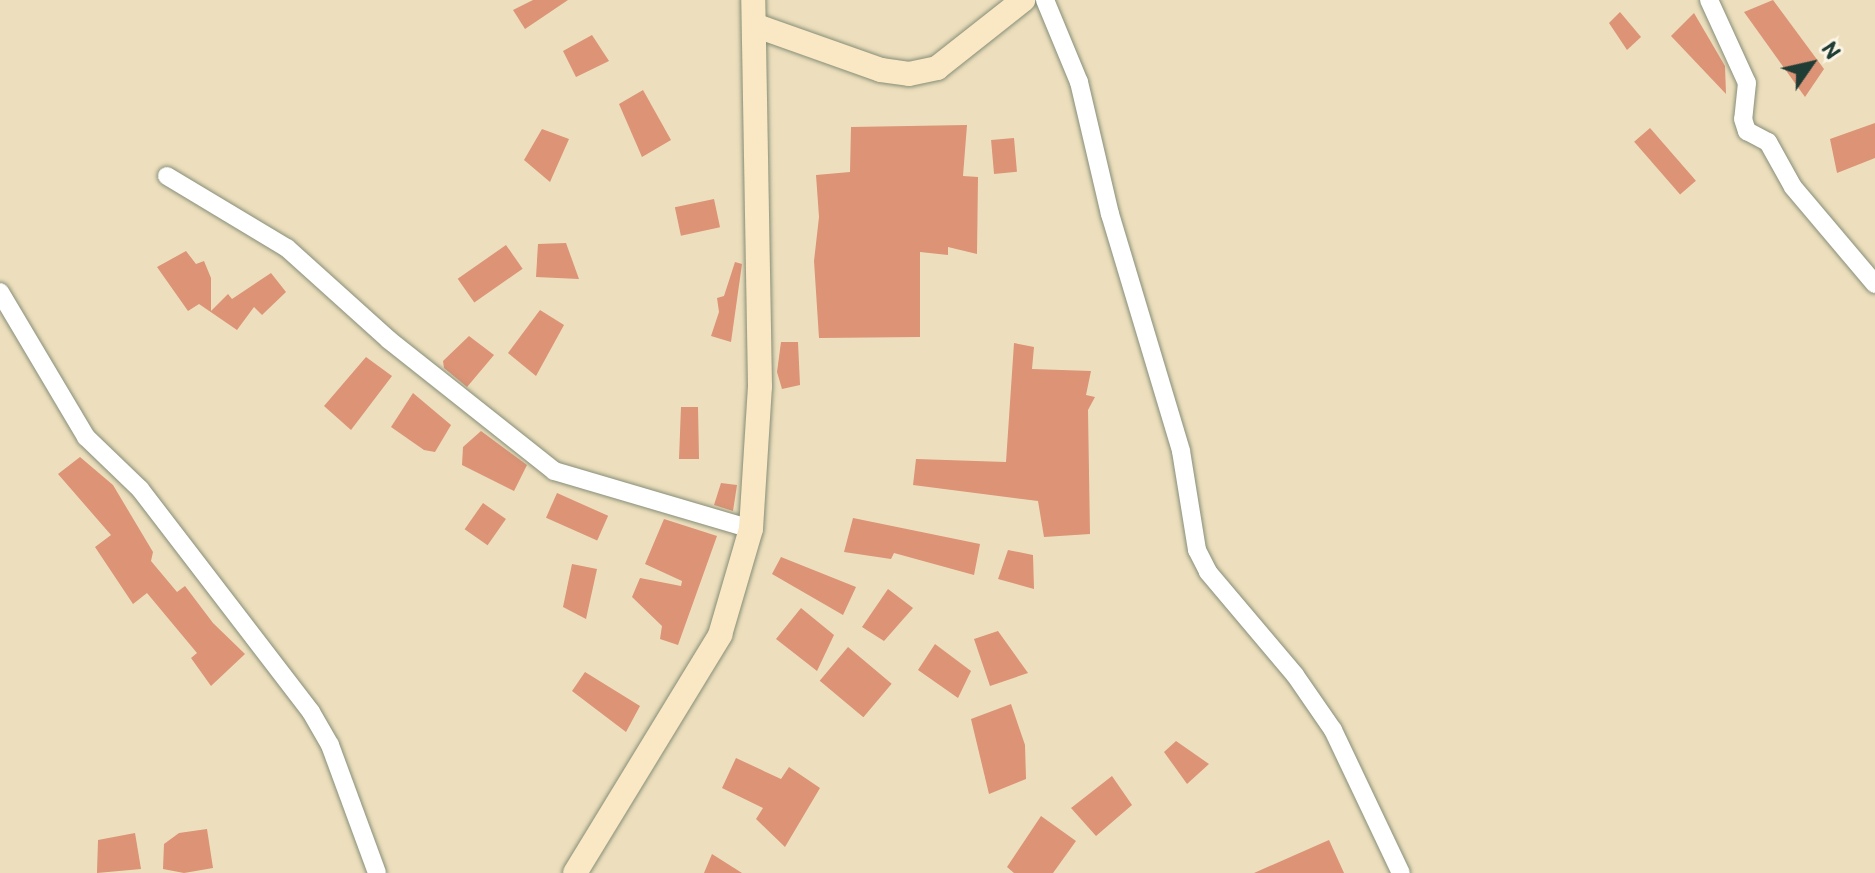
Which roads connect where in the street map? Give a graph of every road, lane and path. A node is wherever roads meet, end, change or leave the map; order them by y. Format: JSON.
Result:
{"nodes":[{"id":1,"x":753,"y":0,"type":"edge"},
{"id":2,"x":1023,"y":0,"type":"edge"},
{"id":3,"x":1045,"y":0,"type":"edge"},
{"id":4,"x":1709,"y":0,"type":"edge"},
{"id":5,"x":754,"y":25,"type":"junction"},
{"id":6,"x":167,"y":176,"type":"dead end"},
{"id":7,"x":1875,"y":284,"type":"edge"},
{"id":8,"x":0,"y":292,"type":"edge"},
{"id":9,"x":751,"y":529,"type":"junction"},
{"id":10,"x":377,"y":873,"type":"edge"},
{"id":11,"x":575,"y":873,"type":"edge"},
{"id":12,"x":1401,"y":873,"type":"edge"}],
"edges":[{"from":1,"to":5,"type":"street"},
{"from":2,"to":5,"type":"street"},
{"from":3,"to":12,"type":"street"},
{"from":4,"to":7,"type":"street"},
{"from":5,"to":9,"type":"street"},
{"from":6,"to":9,"type":"street"},
{"from":8,"to":10,"type":"street"},
{"from":9,"to":11,"type":"street"}]}
